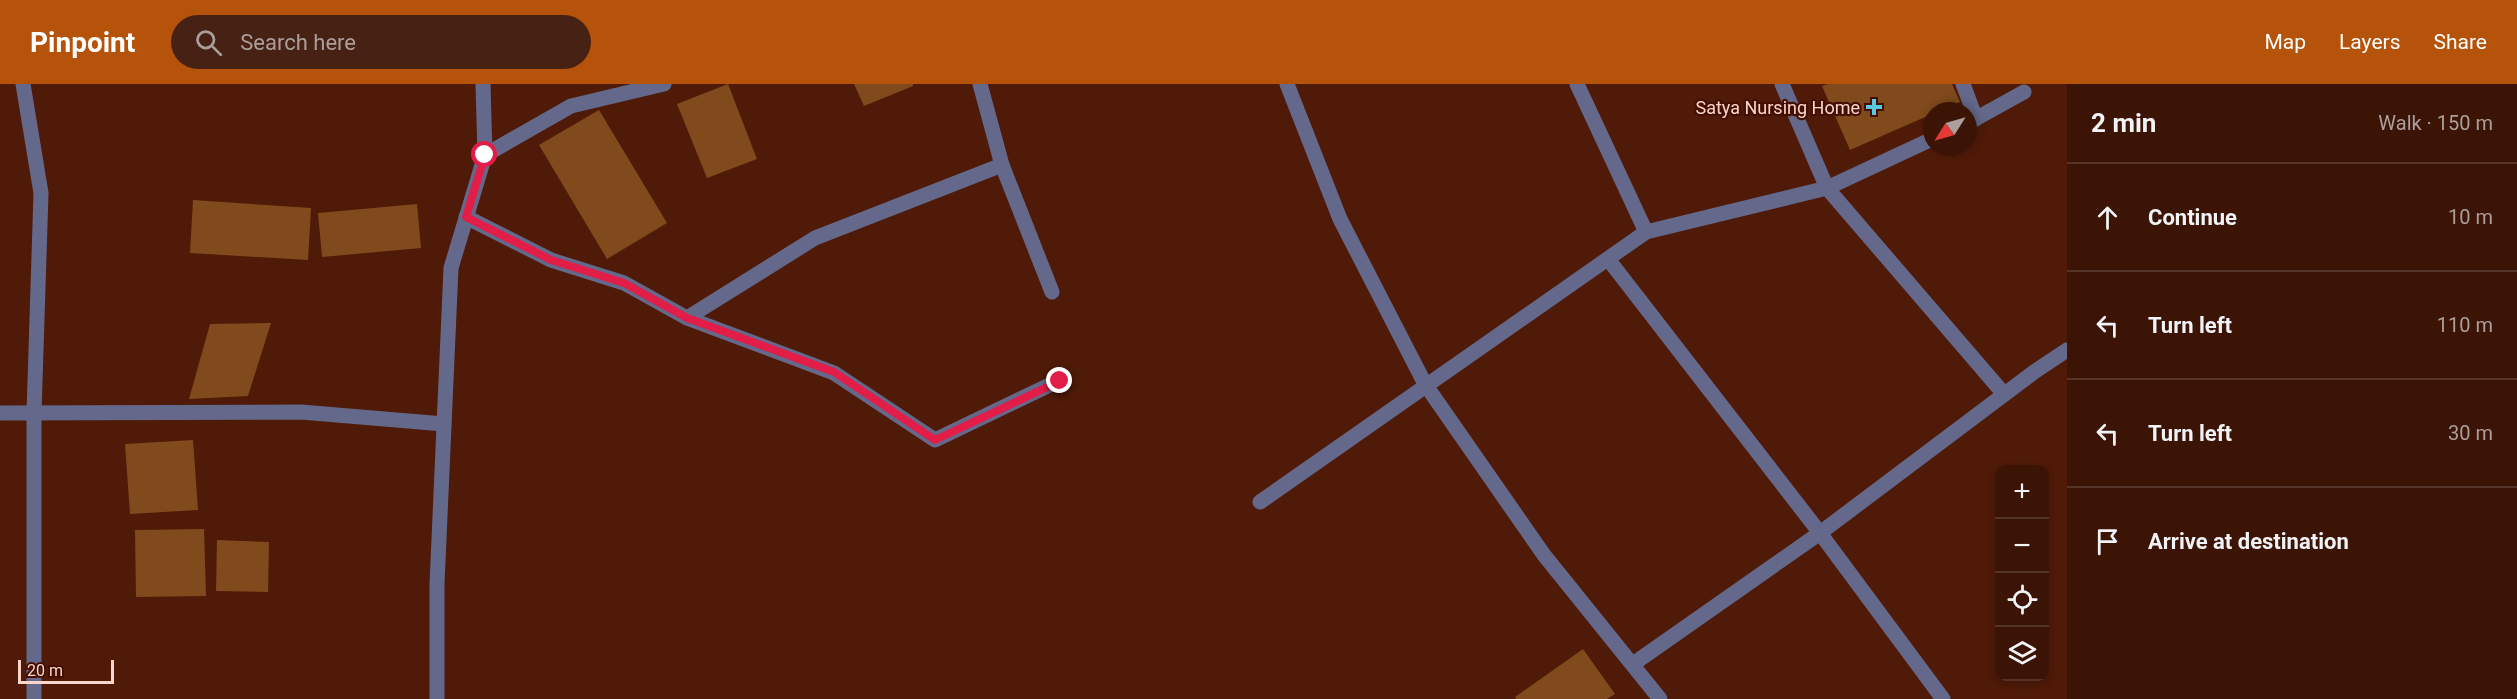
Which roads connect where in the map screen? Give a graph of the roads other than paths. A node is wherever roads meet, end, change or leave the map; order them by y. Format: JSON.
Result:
{"nodes":[{"id":1,"x":23,"y":84,"type":"edge"},
{"id":2,"x":483,"y":84,"type":"edge"},
{"id":3,"x":664,"y":84,"type":"edge"},
{"id":4,"x":980,"y":84,"type":"edge"},
{"id":5,"x":1287,"y":84,"type":"edge"},
{"id":6,"x":1577,"y":84,"type":"edge"},
{"id":7,"x":1782,"y":84,"type":"edge"},
{"id":8,"x":1963,"y":84,"type":"edge"},
{"id":9,"x":2024,"y":92,"type":"dead end"},
{"id":10,"x":1967,"y":102,"type":"edge"},
{"id":11,"x":1977,"y":118,"type":"edge"},
{"id":12,"x":1923,"y":143,"type":"edge"},
{"id":13,"x":485,"y":155,"type":"junction"},
{"id":14,"x":1002,"y":165,"type":"junction"},
{"id":15,"x":1827,"y":188,"type":"junction"},
{"id":16,"x":466,"y":217,"type":"junction"},
{"id":17,"x":1646,"y":232,"type":"junction"},
{"id":18,"x":1608,"y":259,"type":"junction"},
{"id":19,"x":1052,"y":292,"type":"dead end"},
{"id":20,"x":687,"y":318,"type":"junction"},
{"id":21,"x":2067,"y":350,"type":"edge"},
{"id":22,"x":1060,"y":381,"type":"dead end"},
{"id":23,"x":1425,"y":384,"type":"junction"},
{"id":24,"x":2004,"y":394,"type":"junction"},
{"id":25,"x":0,"y":413,"type":"edge"},
{"id":26,"x":34,"y":413,"type":"junction"},
{"id":27,"x":444,"y":424,"type":"junction"},
{"id":28,"x":1260,"y":502,"type":"dead end"},
{"id":29,"x":1820,"y":533,"type":"junction"},
{"id":30,"x":1633,"y":664,"type":"junction"},
{"id":31,"x":34,"y":699,"type":"edge"},
{"id":32,"x":437,"y":699,"type":"edge"},
{"id":33,"x":1660,"y":699,"type":"edge"},
{"id":34,"x":1943,"y":699,"type":"edge"}],
"edges":[{"from":1,"to":26,"type":"street"},
{"from":2,"to":13,"type":"street"},
{"from":3,"to":13,"type":"street"},
{"from":4,"to":14,"type":"street"},
{"from":5,"to":23,"type":"street"},
{"from":6,"to":17,"type":"street"},
{"from":7,"to":15,"type":"street"},
{"from":8,"to":10,"type":"street"},
{"from":9,"to":11,"type":"street"},
{"from":12,"to":15,"type":"street"},
{"from":13,"to":16,"type":"street"},
{"from":14,"to":19,"type":"street"},
{"from":14,"to":20,"type":"street"},
{"from":15,"to":17,"type":"street"},
{"from":15,"to":24,"type":"street"},
{"from":16,"to":20,"type":"street"},
{"from":16,"to":27,"type":"street"},
{"from":17,"to":18,"type":"street"},
{"from":18,"to":23,"type":"street"},
{"from":18,"to":29,"type":"street"},
{"from":20,"to":22,"type":"street"},
{"from":21,"to":24,"type":"street"},
{"from":23,"to":28,"type":"street"},
{"from":23,"to":30,"type":"street"},
{"from":24,"to":29,"type":"street"},
{"from":25,"to":26,"type":"street"},
{"from":26,"to":27,"type":"street"},
{"from":26,"to":31,"type":"street"},
{"from":27,"to":32,"type":"street"},
{"from":29,"to":30,"type":"street"},
{"from":29,"to":34,"type":"street"},
{"from":30,"to":33,"type":"street"}]}
